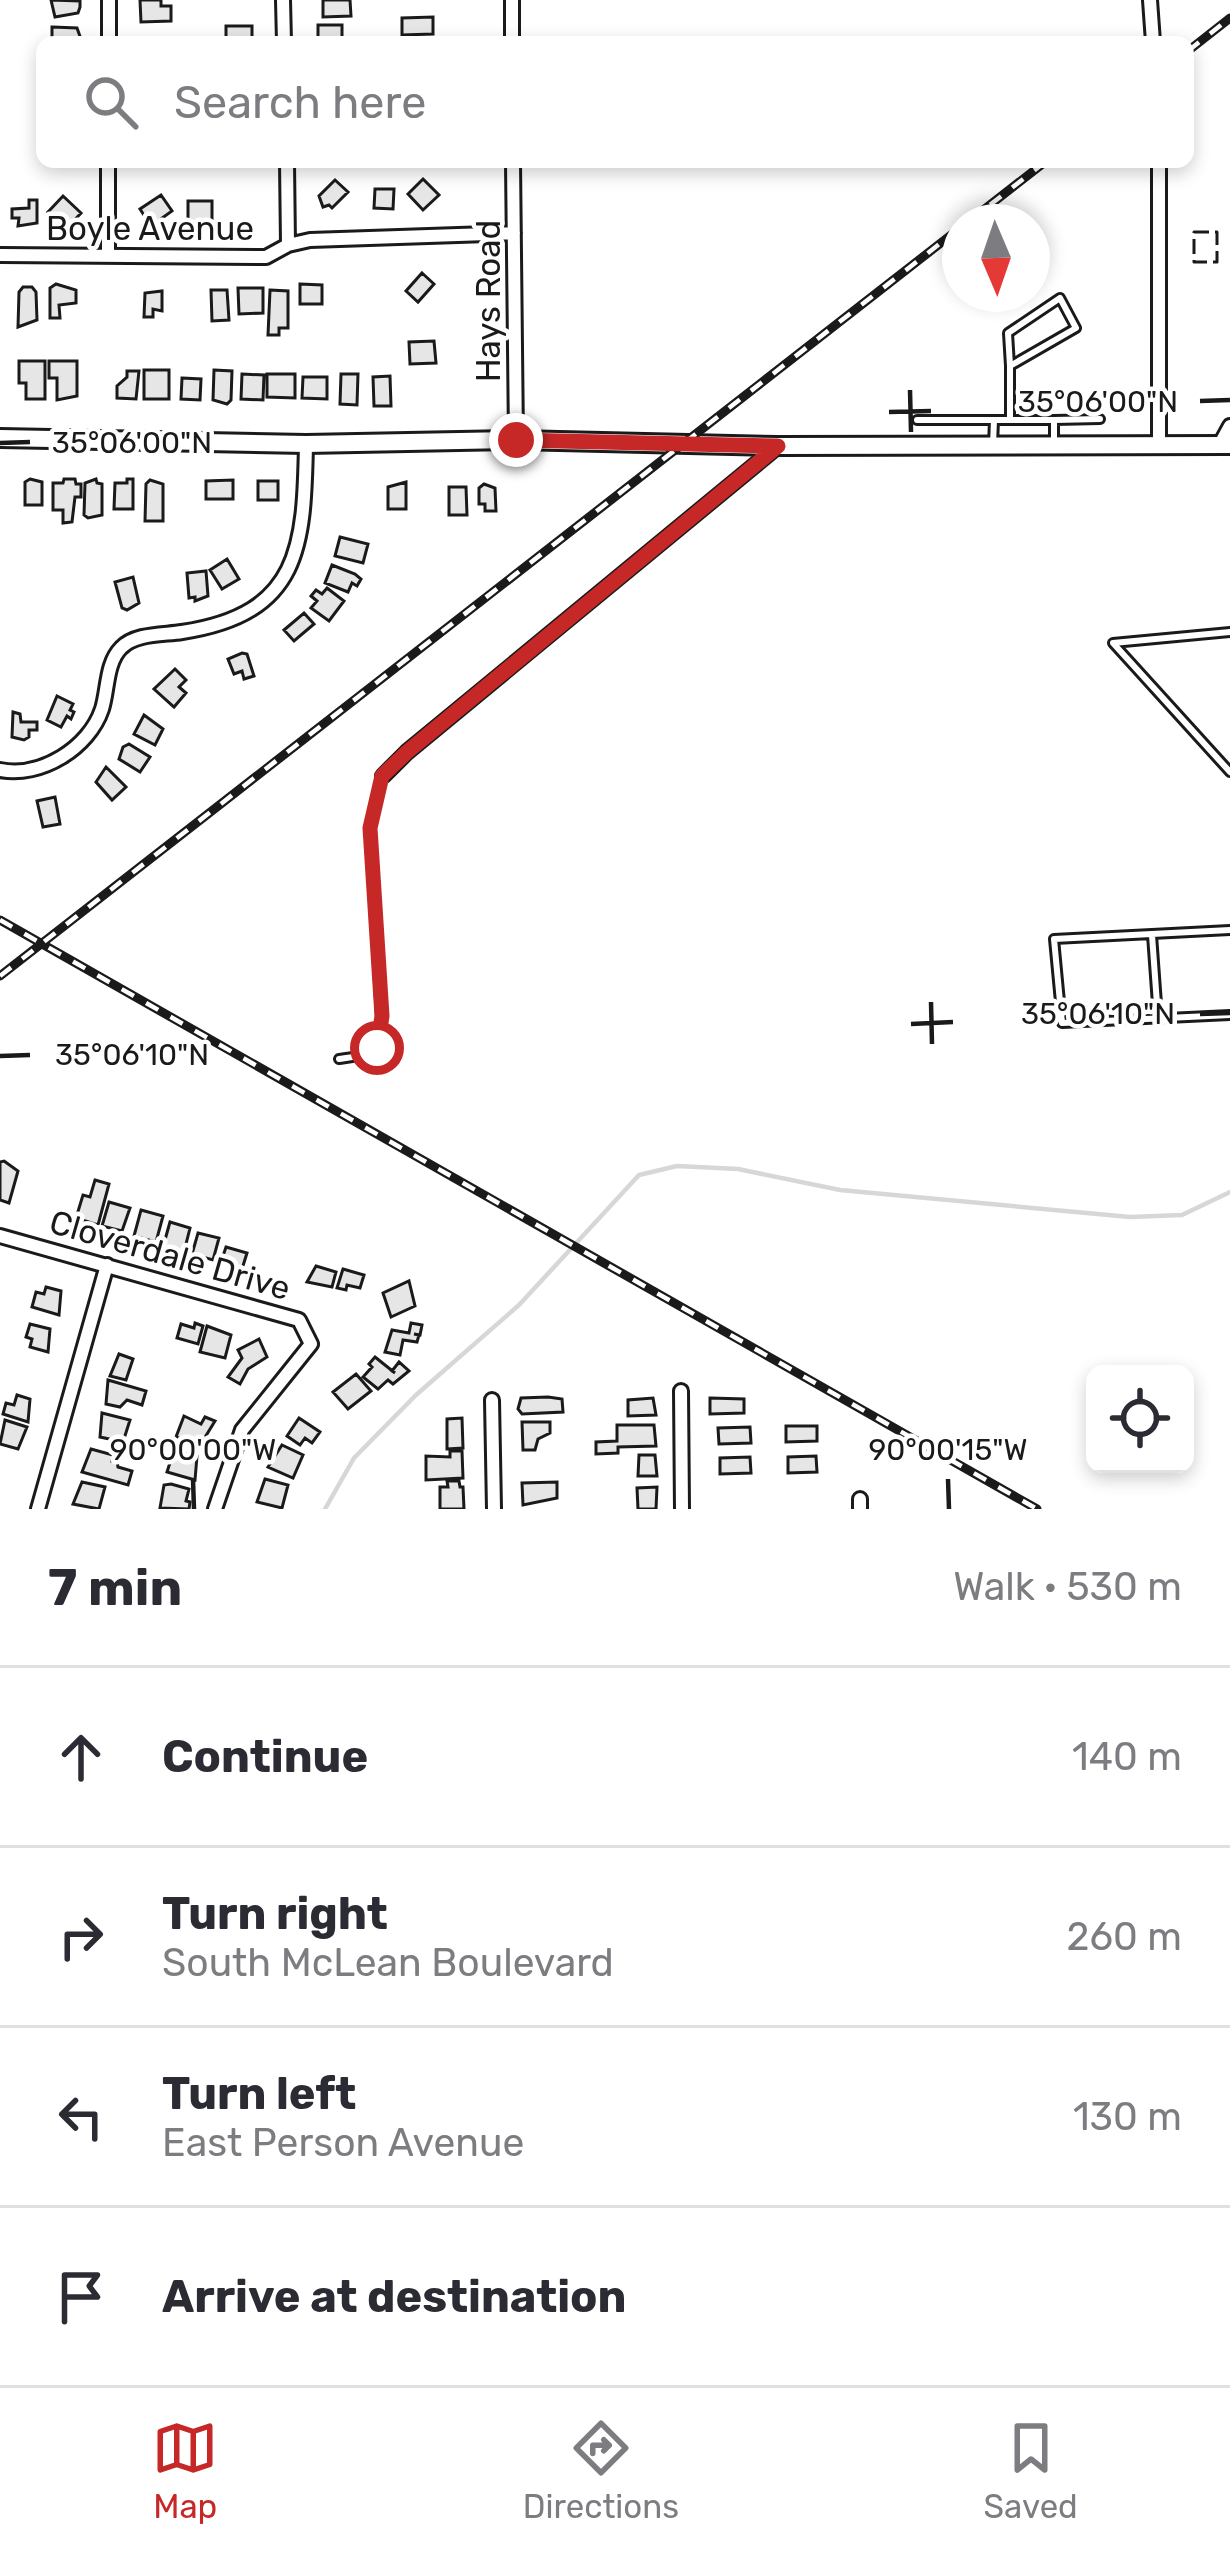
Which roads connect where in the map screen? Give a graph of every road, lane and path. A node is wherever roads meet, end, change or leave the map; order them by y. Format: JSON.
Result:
{"nodes":[{"id":1,"x":109,"y":0,"type":"edge"},
{"id":2,"x":284,"y":0,"type":"edge"},
{"id":3,"x":512,"y":0,"type":"edge"},
{"id":4,"x":1150,"y":0,"type":"edge"},
{"id":5,"x":109,"y":36,"type":"edge"},
{"id":6,"x":284,"y":36,"type":"edge"},
{"id":7,"x":512,"y":36,"type":"edge"},
{"id":8,"x":1153,"y":36,"type":"edge"},
{"id":9,"x":108,"y":168,"type":"edge"},
{"id":10,"x":287,"y":168,"type":"edge"},
{"id":11,"x":513,"y":168,"type":"edge"},
{"id":12,"x":1159,"y":168,"type":"edge"},
{"id":13,"x":514,"y":233,"type":"junction"},
{"id":14,"x":288,"y":245,"type":"junction"},
{"id":15,"x":0,"y":255,"type":"edge"},
{"id":16,"x":108,"y":255,"type":"junction"},
{"id":17,"x":1010,"y":366,"type":"junction"},
{"id":18,"x":1100,"y":419,"type":"dead end"},
{"id":19,"x":917,"y":420,"type":"dead end"},
{"id":20,"x":994,"y":420,"type":"junction"},
{"id":21,"x":1010,"y":420,"type":"junction"},
{"id":22,"x":1054,"y":420,"type":"junction"},
{"id":23,"x":1230,"y":426,"type":"edge"},
{"id":24,"x":0,"y":438,"type":"edge"},
{"id":25,"x":516,"y":440,"type":"junction"},
{"id":26,"x":306,"y":443,"type":"junction"},
{"id":27,"x":1159,"y":443,"type":"junction"},
{"id":28,"x":778,"y":446,"type":"junction"},
{"id":29,"x":993,"y":446,"type":"junction"},
{"id":30,"x":1054,"y":446,"type":"junction"},
{"id":31,"x":1225,"y":446,"type":"edge"},
{"id":32,"x":1230,"y":632,"type":"edge"},
{"id":33,"x":0,"y":770,"type":"edge"},
{"id":34,"x":1230,"y":772,"type":"edge"},
{"id":35,"x":382,"y":776,"type":"joint"},
{"id":36,"x":1230,"y":930,"type":"edge"},
{"id":37,"x":1152,"y":935,"type":"junction"},
{"id":38,"x":1230,"y":1015,"type":"edge"},
{"id":39,"x":1158,"y":1018,"type":"junction"},
{"id":40,"x":339,"y":1059,"type":"dead end"},
{"id":41,"x":0,"y":1235,"type":"edge"},
{"id":42,"x":107,"y":1264,"type":"junction"},
{"id":43,"x":681,"y":1391,"type":"dead end"},
{"id":44,"x":492,"y":1400,"type":"dead end"},
{"id":45,"x":38,"y":1509,"type":"edge"},
{"id":46,"x":215,"y":1509,"type":"edge"},
{"id":47,"x":494,"y":1509,"type":"edge"},
{"id":48,"x":682,"y":1509,"type":"edge"}],
"edges":[{"from":1,"to":5,"type":"street"},
{"from":2,"to":6,"type":"street"},
{"from":3,"to":7,"type":"street"},
{"from":4,"to":8,"type":"street"},
{"from":9,"to":16,"type":"street"},
{"from":10,"to":14,"type":"street"},
{"from":11,"to":13,"type":"street","name":"Hays Road"},
{"from":12,"to":27,"type":"street"},
{"from":13,"to":14,"type":"street","name":"Boyle Avenue"},
{"from":13,"to":25,"type":"street","name":"Hays Road"},
{"from":14,"to":16,"type":"street","name":"Boyle Avenue"},
{"from":15,"to":16,"type":"street","name":"Boyle Avenue"},
{"from":17,"to":17,"type":"lane"},
{"from":17,"to":21,"type":"lane"},
{"from":18,"to":22,"type":"lane"},
{"from":19,"to":20,"type":"lane"},
{"from":20,"to":21,"type":"lane"},
{"from":20,"to":29,"type":"lane"},
{"from":21,"to":22,"type":"lane"},
{"from":22,"to":30,"type":"lane"},
{"from":23,"to":31,"type":"street"},
{"from":24,"to":26,"type":"main road"},
{"from":25,"to":26,"type":"main road"},
{"from":25,"to":28,"type":"main road"},
{"from":26,"to":33,"type":"street"},
{"from":27,"to":30,"type":"main road"},
{"from":27,"to":31,"type":"main road"},
{"from":28,"to":29,"type":"main road"},
{"from":28,"to":35,"type":"street"},
{"from":29,"to":30,"type":"main road"},
{"from":32,"to":34,"type":"lane"},
{"from":35,"to":40,"type":"lane"},
{"from":36,"to":37,"type":"lane"},
{"from":37,"to":39,"type":"lane"},
{"from":37,"to":39,"type":"lane"},
{"from":38,"to":39,"type":"lane"},
{"from":41,"to":42,"type":"street","name":"Cloverdale Drive"},
{"from":42,"to":45,"type":"street"},
{"from":42,"to":46,"type":"street","name":"Cloverdale Drive"},
{"from":43,"to":48,"type":"street"},
{"from":44,"to":47,"type":"street"}]}
